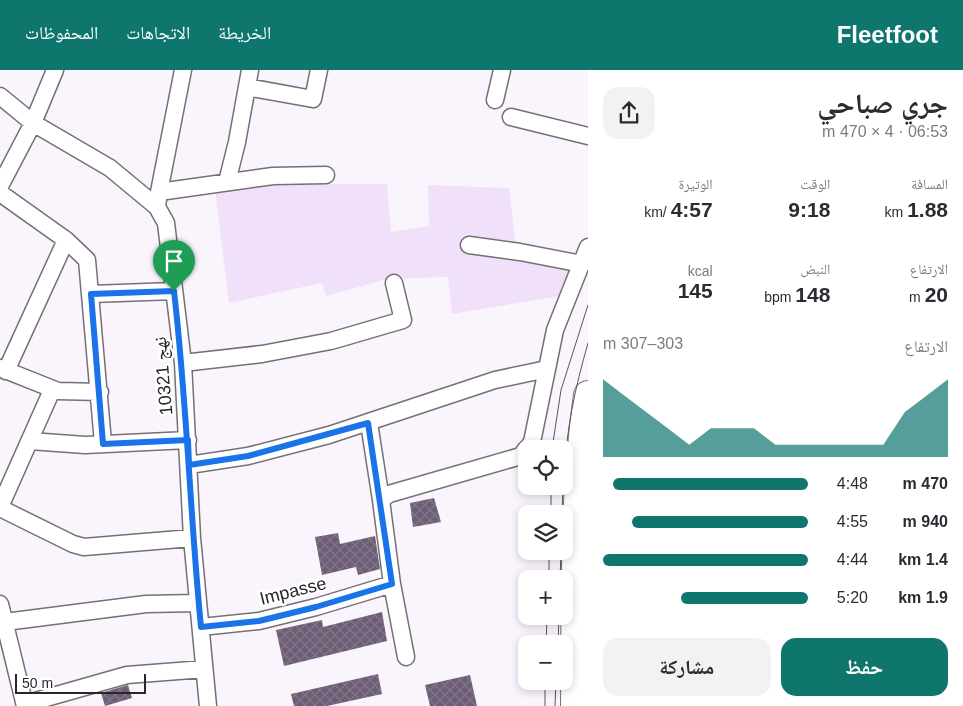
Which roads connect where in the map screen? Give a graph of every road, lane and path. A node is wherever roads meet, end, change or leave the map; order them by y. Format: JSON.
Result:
{"nodes":[{"id":1,"x":55,"y":70,"type":"edge"},
{"id":2,"x":183,"y":70,"type":"edge"},
{"id":3,"x":250,"y":70,"type":"edge"},
{"id":4,"x":319,"y":70,"type":"edge"},
{"id":5,"x":502,"y":70,"type":"edge"},
{"id":6,"x":247,"y":88,"type":"junction"},
{"id":7,"x":0,"y":96,"type":"edge"},
{"id":8,"x":495,"y":100,"type":"dead end"},
{"id":9,"x":511,"y":117,"type":"dead end"},
{"id":10,"x":32,"y":123,"type":"junction"},
{"id":11,"x":588,"y":136,"type":"edge"},
{"id":12,"x":326,"y":175,"type":"dead end"},
{"id":13,"x":227,"y":182,"type":"junction"},
{"id":14,"x":0,"y":186,"type":"edge"},
{"id":15,"x":0,"y":193,"type":"edge"},
{"id":16,"x":158,"y":199,"type":"junction"},
{"id":17,"x":66,"y":240,"type":"junction"},
{"id":18,"x":469,"y":245,"type":"dead end"},
{"id":19,"x":588,"y":247,"type":"edge"},
{"id":20,"x":582,"y":264,"type":"junction"},
{"id":21,"x":394,"y":283,"type":"dead end"},
{"id":22,"x":174,"y":291,"type":"junction"},
{"id":23,"x":91,"y":294,"type":"junction"},
{"id":24,"x":183,"y":363,"type":"junction"},
{"id":25,"x":547,"y":369,"type":"junction"},
{"id":26,"x":3,"y":370,"type":"edge"},
{"id":27,"x":52,"y":390,"type":"junction"},
{"id":28,"x":100,"y":392,"type":"junction"},
{"id":29,"x":588,"y":395,"type":"edge"},
{"id":30,"x":368,"y":423,"type":"junction"},
{"id":31,"x":188,"y":440,"type":"junction"},
{"id":32,"x":532,"y":440,"type":"edge"},
{"id":33,"x":30,"y":441,"type":"junction"},
{"id":34,"x":103,"y":444,"type":"junction"},
{"id":35,"x":518,"y":457,"type":"edge"},
{"id":36,"x":189,"y":465,"type":"junction"},
{"id":37,"x":2,"y":500,"type":"edge"},
{"id":38,"x":381,"y":500,"type":"junction"},
{"id":39,"x":192,"y":538,"type":"junction"},
{"id":40,"x":392,"y":584,"type":"junction"},
{"id":41,"x":198,"y":603,"type":"junction"},
{"id":42,"x":0,"y":604,"type":"edge"},
{"id":43,"x":5,"y":622,"type":"junction"},
{"id":44,"x":201,"y":627,"type":"junction"},
{"id":45,"x":406,"y":657,"type":"dead end"},
{"id":46,"x":204,"y":669,"type":"junction"},
{"id":47,"x":25,"y":705,"type":"edge"},
{"id":48,"x":208,"y":706,"type":"edge"},
{"id":49,"x":575,"y":706,"type":"edge"}],
"edges":[{"from":1,"to":10,"type":"street"},
{"from":2,"to":16,"type":"street"},
{"from":3,"to":6,"type":"street"},
{"from":4,"to":6,"type":"street"},
{"from":5,"to":8,"type":"street"},
{"from":6,"to":13,"type":"street"},
{"from":7,"to":10,"type":"street","name":"نهج 10321"},
{"from":9,"to":11,"type":"street"},
{"from":10,"to":14,"type":"street"},
{"from":10,"to":16,"type":"street","name":"نهج 10321"},
{"from":12,"to":13,"type":"street"},
{"from":13,"to":16,"type":"street"},
{"from":15,"to":17,"type":"street"},
{"from":16,"to":22,"type":"street","name":"نهج 10321"},
{"from":17,"to":23,"type":"street"},
{"from":17,"to":26,"type":"street"},
{"from":18,"to":20,"type":"street"},
{"from":19,"to":20,"type":"street"},
{"from":20,"to":25,"type":"street"},
{"from":21,"to":24,"type":"street"},
{"from":22,"to":23,"type":"street"},
{"from":22,"to":24,"type":"street","name":"نهج 10321"},
{"from":23,"to":28,"type":"street"},
{"from":24,"to":31,"type":"street","name":"نهج 10321"},
{"from":25,"to":30,"type":"street"},
{"from":25,"to":32,"type":"street"},
{"from":26,"to":27,"type":"street"},
{"from":27,"to":28,"type":"street"},
{"from":27,"to":33,"type":"street"},
{"from":28,"to":34,"type":"street"},
{"from":29,"to":49,"type":"highway"},
{"from":30,"to":36,"type":"street"},
{"from":30,"to":38,"type":"street"},
{"from":31,"to":34,"type":"street"},
{"from":31,"to":36,"type":"street","name":"نهج 10321"},
{"from":33,"to":34,"type":"street"},
{"from":33,"to":37,"type":"street"},
{"from":35,"to":38,"type":"street"},
{"from":36,"to":39,"type":"street","name":"نهج 10321"},
{"from":37,"to":39,"type":"street"},
{"from":38,"to":40,"type":"street"},
{"from":39,"to":41,"type":"street","name":"نهج 10321"},
{"from":40,"to":44,"type":"street","name":"Impasse"},
{"from":40,"to":45,"type":"street"},
{"from":41,"to":43,"type":"street"},
{"from":41,"to":44,"type":"street","name":"نهج 10321"},
{"from":42,"to":43,"type":"street"},
{"from":43,"to":47,"type":"street"},
{"from":44,"to":46,"type":"street","name":"نهج 10321"},
{"from":46,"to":47,"type":"street"},
{"from":46,"to":48,"type":"street","name":"نهج 10321"}]}
